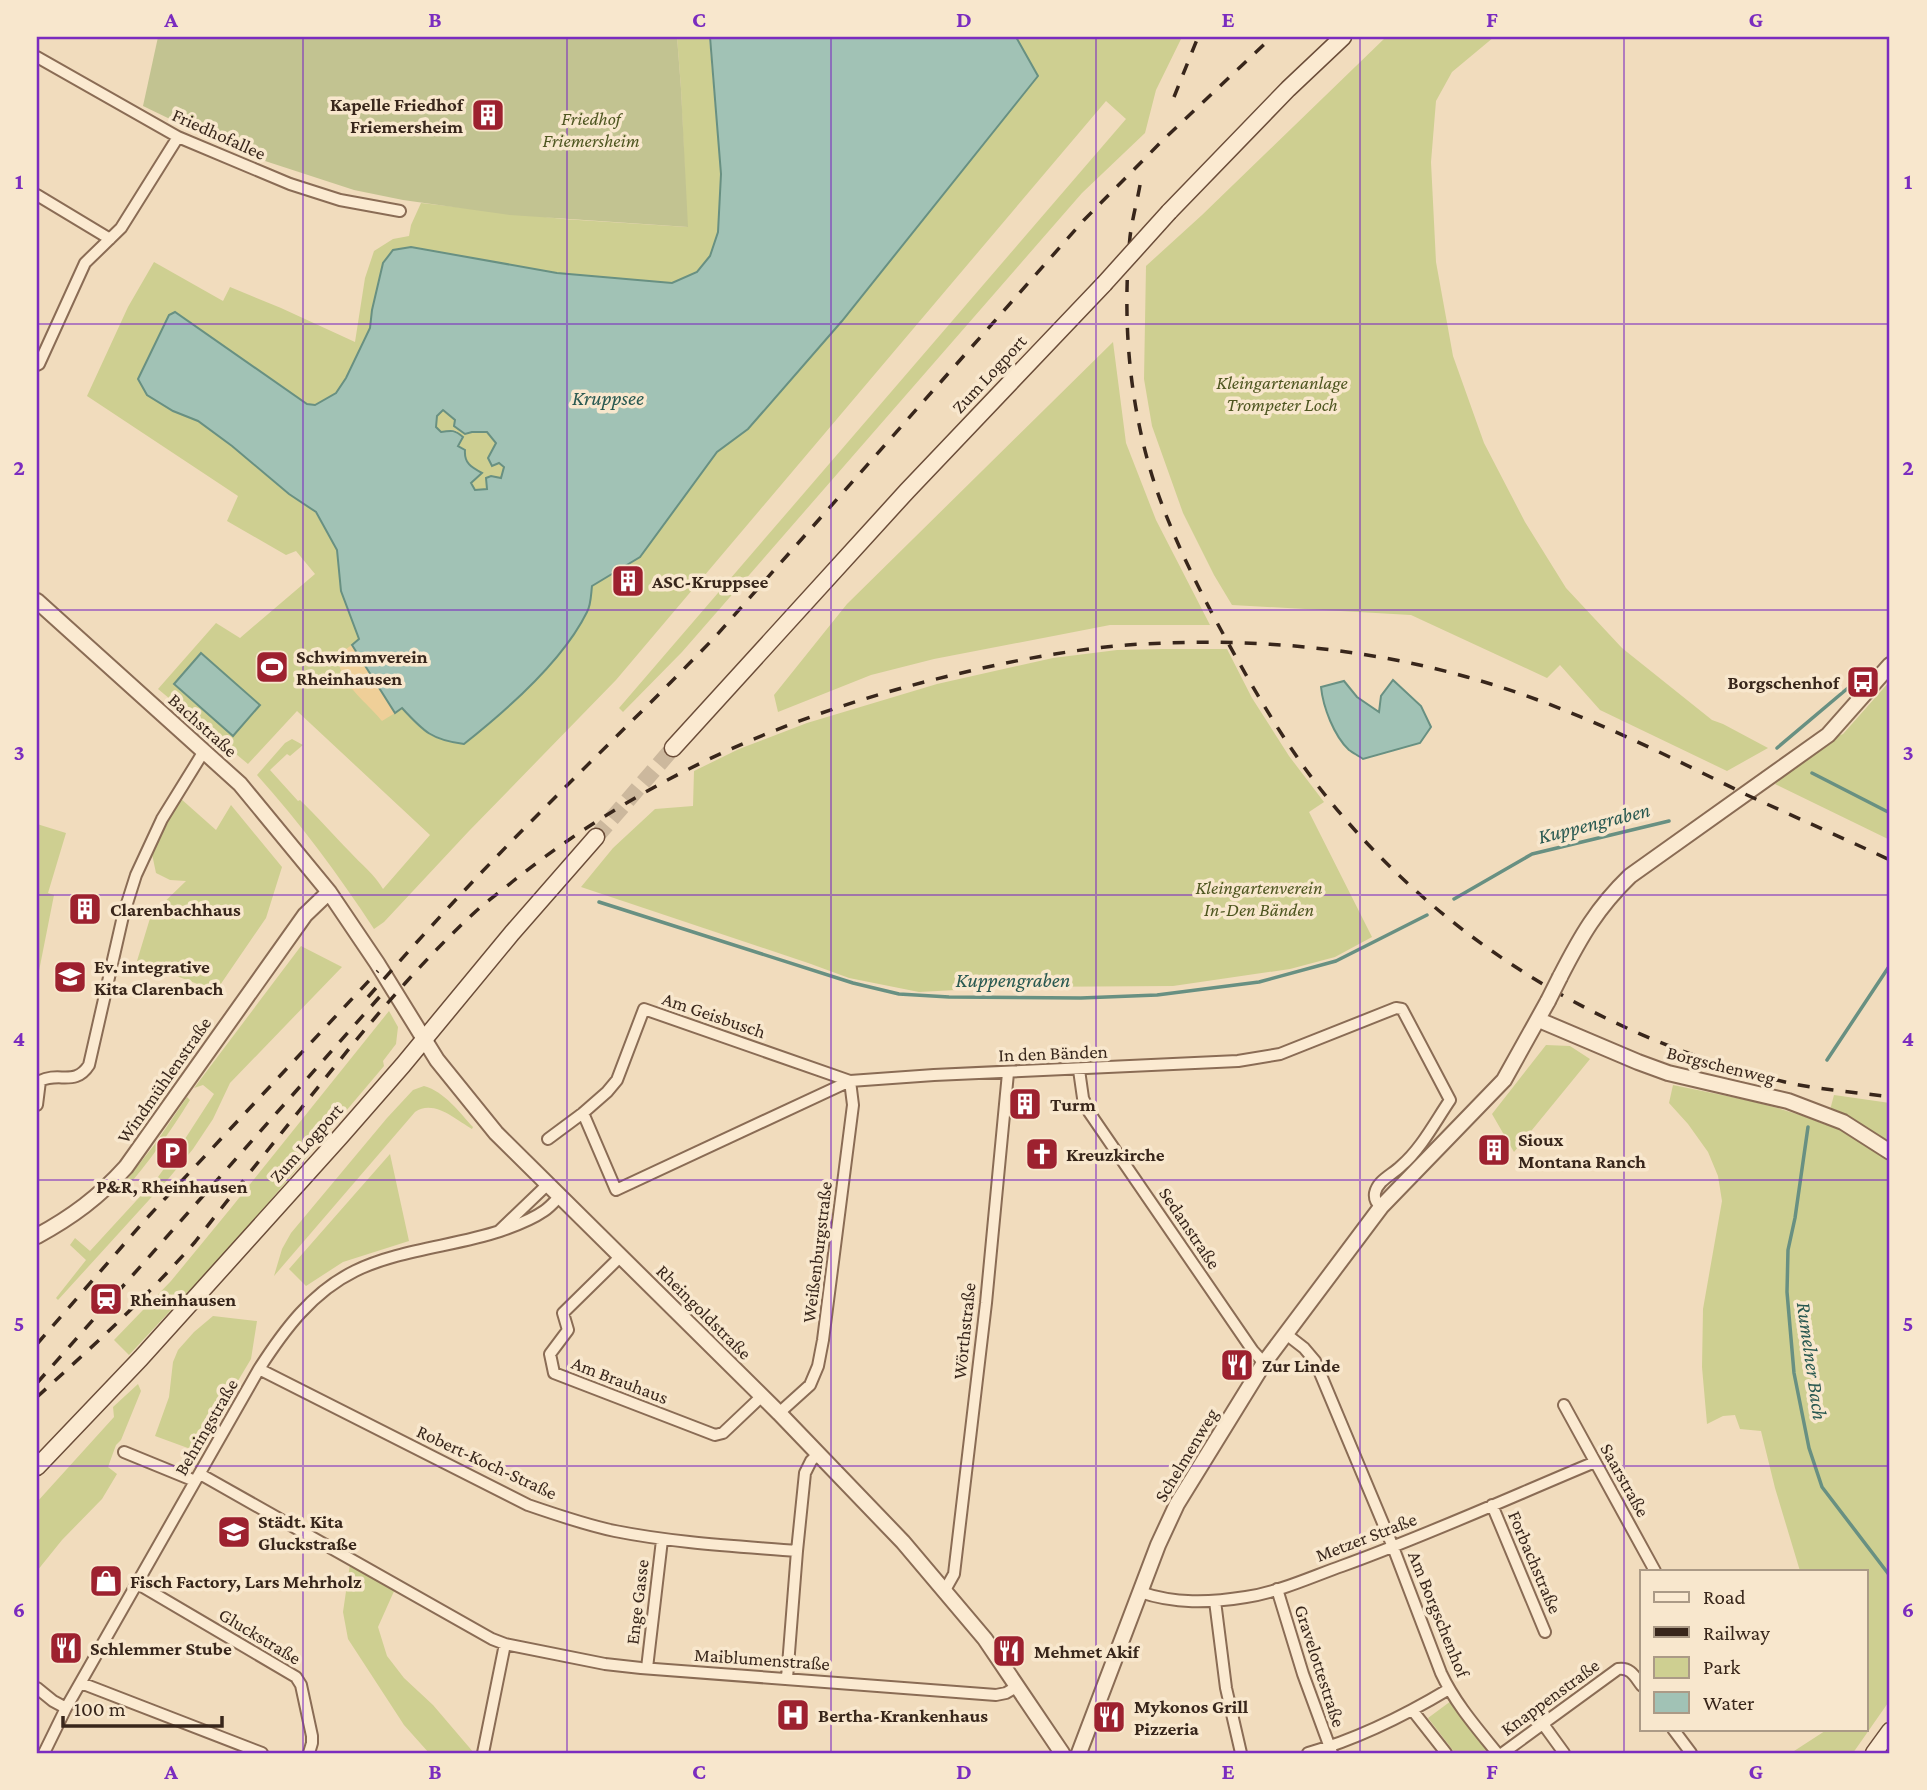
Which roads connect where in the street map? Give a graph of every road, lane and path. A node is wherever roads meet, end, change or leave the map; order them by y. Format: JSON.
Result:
{"nodes":[{"id":1,"x":1343,"y":37,"type":"edge"},
{"id":2,"x":37,"y":57,"type":"edge"},
{"id":3,"x":178,"y":136,"type":"junction"},
{"id":4,"x":37,"y":195,"type":"edge"},
{"id":5,"x":400,"y":211,"type":"dead end"},
{"id":6,"x":110,"y":239,"type":"junction"},
{"id":7,"x":37,"y":365,"type":"edge"},
{"id":8,"x":37,"y":601,"type":"edge"},
{"id":9,"x":1890,"y":665,"type":"edge"},
{"id":10,"x":673,"y":748,"type":"tunnel mouth"},
{"id":11,"x":204,"y":751,"type":"junction"},
{"id":12,"x":596,"y":837,"type":"tunnel mouth"},
{"id":13,"x":329,"y":892,"type":"junction"},
{"id":14,"x":1539,"y":1020,"type":"junction"},
{"id":15,"x":423,"y":1039,"type":"junction"},
{"id":16,"x":1079,"y":1070,"type":"junction"},
{"id":17,"x":1008,"y":1073,"type":"junction"},
{"id":18,"x":850,"y":1081,"type":"junction"},
{"id":19,"x":1450,"y":1100,"type":"joint"},
{"id":20,"x":37,"y":1105,"type":"edge"},
{"id":21,"x":583,"y":1113,"type":"junction"},
{"id":22,"x":548,"y":1139,"type":"dead end"},
{"id":23,"x":1890,"y":1152,"type":"edge"},
{"id":24,"x":548,"y":1184,"type":"junction"},
{"id":25,"x":560,"y":1196,"type":"junction"},
{"id":26,"x":1381,"y":1207,"type":"junction"},
{"id":27,"x":498,"y":1232,"type":"junction"},
{"id":28,"x":37,"y":1236,"type":"edge"},
{"id":29,"x":621,"y":1256,"type":"junction"},
{"id":30,"x":1286,"y":1334,"type":"junction"},
{"id":31,"x":1264,"y":1363,"type":"junction"},
{"id":32,"x":259,"y":1369,"type":"junction"},
{"id":33,"x":762,"y":1396,"type":"junction"},
{"id":34,"x":1564,"y":1405,"type":"dead end"},
{"id":35,"x":779,"y":1413,"type":"junction"},
{"id":36,"x":124,"y":1452,"type":"dead end"},
{"id":37,"x":818,"y":1453,"type":"junction"},
{"id":38,"x":1595,"y":1462,"type":"junction"},
{"id":39,"x":37,"y":1467,"type":"edge"},
{"id":40,"x":197,"y":1477,"type":"junction"},
{"id":41,"x":1492,"y":1505,"type":"junction"},
{"id":42,"x":662,"y":1539,"type":"junction"},
{"id":43,"x":1393,"y":1547,"type":"junction"},
{"id":44,"x":797,"y":1551,"type":"junction"},
{"id":45,"x":1654,"y":1570,"type":"edge"},
{"id":46,"x":138,"y":1584,"type":"junction"},
{"id":47,"x":1277,"y":1589,"type":"junction"},
{"id":48,"x":945,"y":1590,"type":"junction"},
{"id":49,"x":1140,"y":1592,"type":"junction"},
{"id":50,"x":1214,"y":1601,"type":"junction"},
{"id":51,"x":1545,"y":1632,"type":"dead end"},
{"id":52,"x":505,"y":1644,"type":"junction"},
{"id":53,"x":647,"y":1668,"type":"junction"},
{"id":54,"x":787,"y":1678,"type":"junction"},
{"id":55,"x":80,"y":1683,"type":"junction"},
{"id":56,"x":1640,"y":1684,"type":"edge"},
{"id":57,"x":1016,"y":1687,"type":"junction"},
{"id":58,"x":37,"y":1688,"type":"edge"},
{"id":59,"x":1449,"y":1689,"type":"junction"},
{"id":60,"x":66,"y":1708,"type":"junction"},
{"id":61,"x":1413,"y":1711,"type":"junction"},
{"id":62,"x":1543,"y":1724,"type":"junction"},
{"id":63,"x":1674,"y":1730,"type":"edge"},
{"id":64,"x":1890,"y":1731,"type":"edge"},
{"id":65,"x":1331,"y":1750,"type":"edge"},
{"id":66,"x":44,"y":1753,"type":"edge"},
{"id":67,"x":262,"y":1753,"type":"edge"},
{"id":68,"x":309,"y":1753,"type":"edge"},
{"id":69,"x":483,"y":1753,"type":"edge"},
{"id":70,"x":1062,"y":1753,"type":"edge"},
{"id":71,"x":1079,"y":1753,"type":"edge"},
{"id":72,"x":1241,"y":1753,"type":"edge"},
{"id":73,"x":1308,"y":1753,"type":"edge"},
{"id":74,"x":1446,"y":1753,"type":"edge"},
{"id":75,"x":1497,"y":1753,"type":"edge"},
{"id":76,"x":1503,"y":1753,"type":"edge"},
{"id":77,"x":1564,"y":1753,"type":"edge"},
{"id":78,"x":1691,"y":1753,"type":"edge"},
{"id":79,"x":1874,"y":1753,"type":"edge"}],
"edges":[{"from":1,"to":10,"type":"main road","name":"Zum Logport","bridge":true},
{"from":2,"to":3,"type":"street","name":"Friedhofallee"},
{"from":3,"to":5,"type":"street","name":"Friedhofallee"},
{"from":3,"to":6,"type":"street"},
{"from":4,"to":6,"type":"street"},
{"from":6,"to":7,"type":"street"},
{"from":8,"to":11,"type":"street","name":"Bachstraße"},
{"from":9,"to":14,"type":"street","name":"Schelmenweg","bridge":true},
{"from":11,"to":13,"type":"street","name":"Bachstraße"},
{"from":11,"to":20,"type":"street"},
{"from":12,"to":15,"type":"main road","name":"Zum Logport"},
{"from":13,"to":15,"type":"street","name":"Rheingoldstraße"},
{"from":13,"to":28,"type":"street","name":"Windmühlenstraße"},
{"from":14,"to":23,"type":"street","name":"Borgschenweg"},
{"from":14,"to":26,"type":"street","name":"Schelmenweg"},
{"from":15,"to":24,"type":"street","name":"Rheingoldstraße"},
{"from":15,"to":39,"type":"main road","name":"Zum Logport"},
{"from":16,"to":17,"type":"street","name":"In den Bänden"},
{"from":16,"to":19,"type":"street","name":"In den Bänden"},
{"from":16,"to":31,"type":"street","name":"Sedanstraße"},
{"from":17,"to":18,"type":"street","name":"In den Bänden"},
{"from":17,"to":48,"type":"street","name":"Wörthstraße"},
{"from":18,"to":21,"type":"street","name":"Am Geisbusch"},
{"from":18,"to":21,"type":"street","name":"In den Bänden"},
{"from":18,"to":35,"type":"street","name":"Weißenburgstraße"},
{"from":19,"to":26,"type":"street","name":"Schelmenweg"},
{"from":21,"to":22,"type":"street","name":"Am Geisbusch"},
{"from":24,"to":25,"type":"street","name":"Rheingoldstraße"},
{"from":24,"to":27,"type":"street","name":"Behringstraße"},
{"from":25,"to":27,"type":"street","name":"Behringstraße"},
{"from":25,"to":29,"type":"street","name":"Rheingoldstraße"},
{"from":26,"to":30,"type":"street","name":"Schelmenweg"},
{"from":27,"to":32,"type":"street","name":"Behringstraße"},
{"from":29,"to":33,"type":"street","name":"Rheingoldstraße"},
{"from":29,"to":33,"type":"street","name":"Am Brauhaus"},
{"from":30,"to":31,"type":"street","name":"Schelmenweg"},
{"from":30,"to":43,"type":"street","name":"Am Borgschenhof"},
{"from":31,"to":49,"type":"street","name":"Schelmenweg"},
{"from":32,"to":40,"type":"street","name":"Behringstraße"},
{"from":32,"to":42,"type":"street","name":"Robert-Koch-Straße"},
{"from":33,"to":35,"type":"street","name":"Rheingoldstraße"},
{"from":34,"to":38,"type":"street","name":"Saarstraße"},
{"from":35,"to":37,"type":"street","name":"Rheingoldstraße"},
{"from":36,"to":40,"type":"street","name":"Maiblumenstraße"},
{"from":37,"to":44,"type":"street"},
{"from":37,"to":48,"type":"street","name":"Rheingoldstraße"},
{"from":38,"to":41,"type":"street","name":"Metzer Straße"},
{"from":38,"to":45,"type":"street","name":"Saarstraße"},
{"from":40,"to":46,"type":"street","name":"Behringstraße"},
{"from":40,"to":52,"type":"street","name":"Maiblumenstraße"},
{"from":41,"to":43,"type":"street","name":"Metzer Straße"},
{"from":41,"to":51,"type":"street","name":"Forbachstraße"},
{"from":42,"to":44,"type":"street","name":"Robert-Koch-Straße"},
{"from":42,"to":53,"type":"street","name":"Enge Gasse"},
{"from":43,"to":47,"type":"street","name":"Metzer Straße"},
{"from":43,"to":59,"type":"street","name":"Am Borgschenhof"},
{"from":44,"to":54,"type":"street"},
{"from":46,"to":55,"type":"street","name":"Behringstraße"},
{"from":46,"to":68,"type":"street","name":"Gluckstraße"},
{"from":47,"to":50,"type":"street","name":"Metzer Straße"},
{"from":47,"to":65,"type":"street","name":"Gravelottestraße"},
{"from":48,"to":57,"type":"street","name":"Rheingoldstraße"},
{"from":49,"to":50,"type":"street","name":"Metzer Straße"},
{"from":49,"to":71,"type":"street","name":"Schelmenweg"},
{"from":50,"to":72,"type":"street"},
{"from":52,"to":53,"type":"street","name":"Maiblumenstraße"},
{"from":52,"to":69,"type":"street"},
{"from":53,"to":54,"type":"street","name":"Maiblumenstraße"},
{"from":54,"to":57,"type":"street","name":"Maiblumenstraße"},
{"from":55,"to":60,"type":"street","name":"Behringstraße"},
{"from":55,"to":67,"type":"street"},
{"from":56,"to":62,"type":"street","name":"Knappenstraße"},
{"from":57,"to":70,"type":"street","name":"Rheingoldstraße"},
{"from":58,"to":60,"type":"street"},
{"from":59,"to":61,"type":"street"},
{"from":59,"to":75,"type":"street","name":"Am Borgschenhof"},
{"from":60,"to":66,"type":"street","name":"Behringstraße"},
{"from":61,"to":65,"type":"street"},
{"from":61,"to":74,"type":"street"},
{"from":62,"to":76,"type":"street","name":"Knappenstraße"},
{"from":62,"to":77,"type":"street"},
{"from":63,"to":78,"type":"street"},
{"from":64,"to":79,"type":"main road"},
{"from":65,"to":73,"type":"street"}]}
